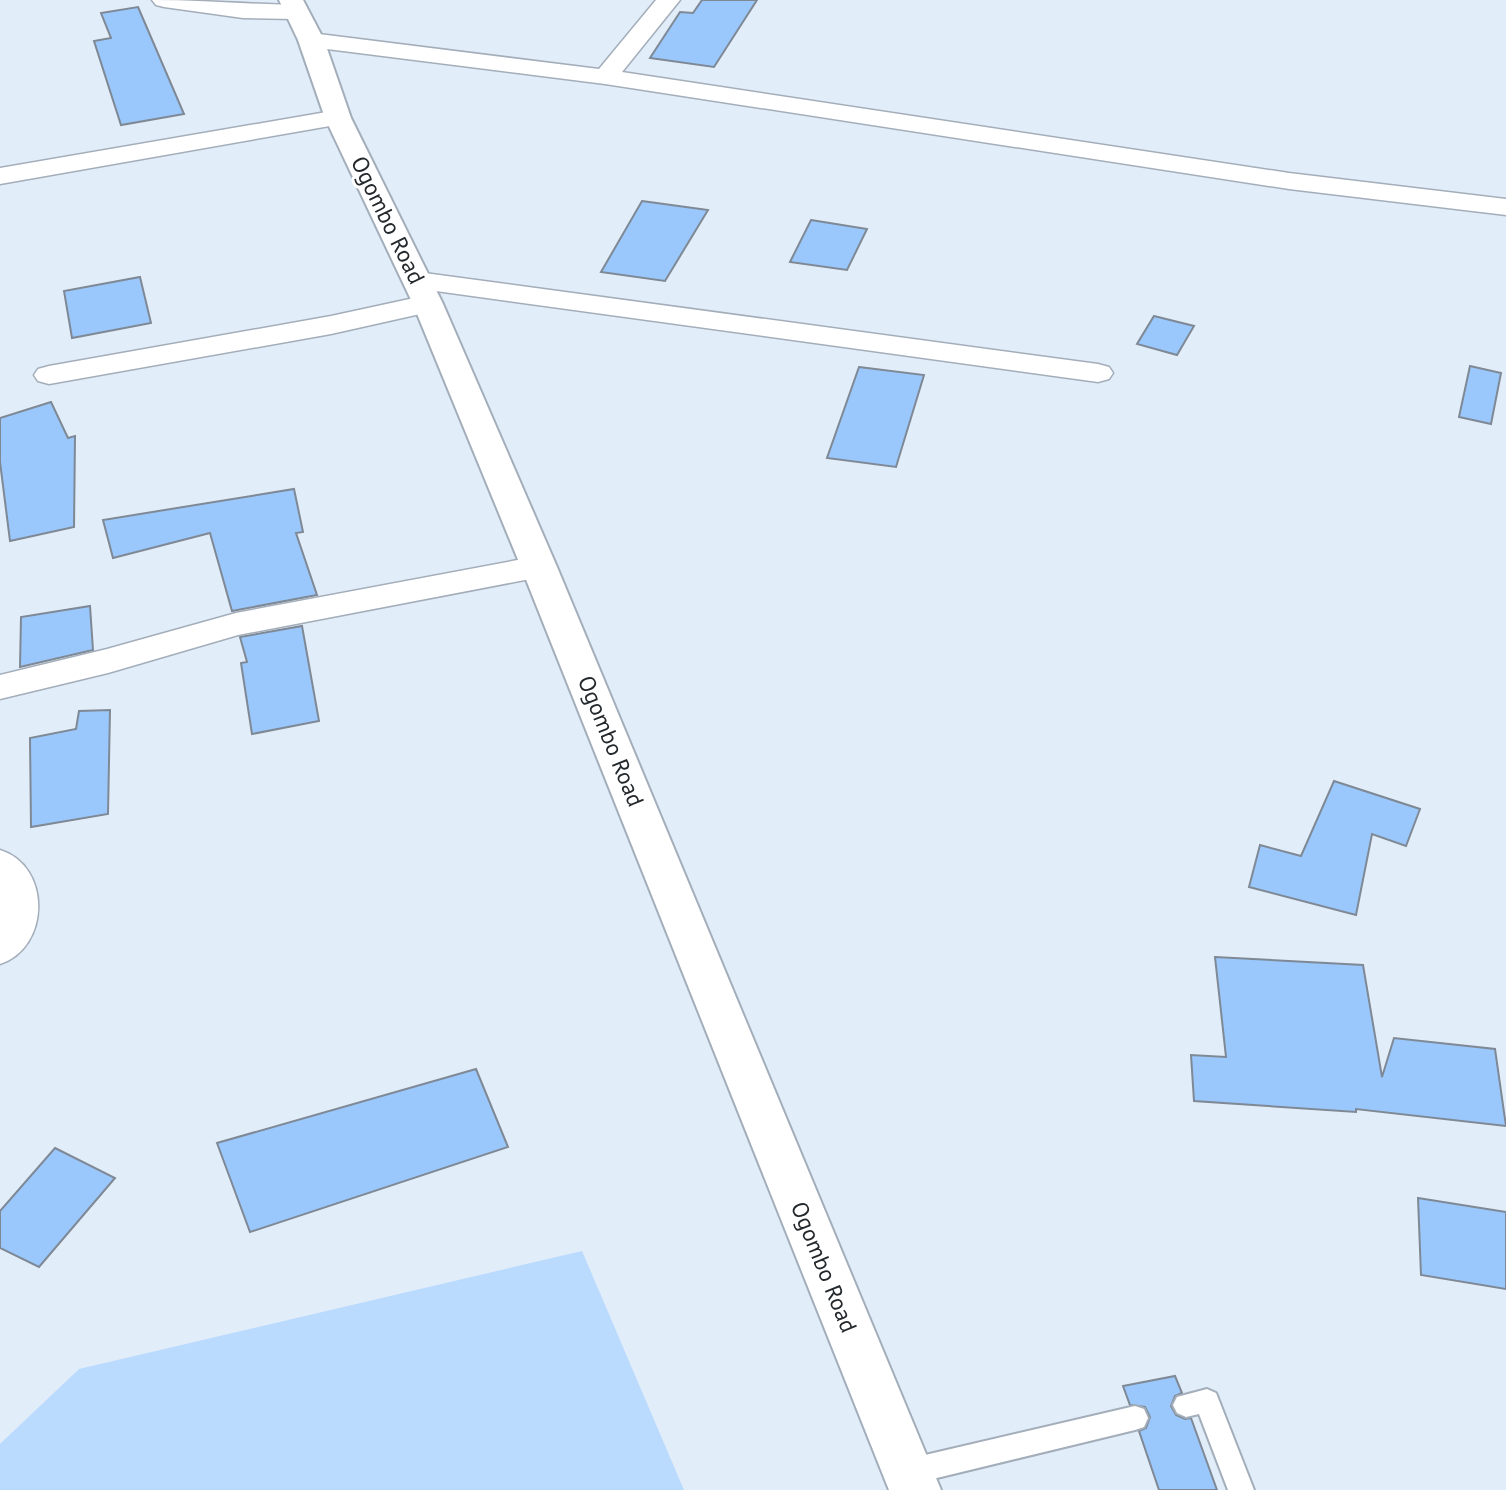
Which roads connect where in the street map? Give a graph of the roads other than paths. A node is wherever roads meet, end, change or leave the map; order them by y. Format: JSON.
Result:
{"nodes":[{"id":1,"x":164,"y":0,"type":"edge"},
{"id":2,"x":668,"y":0,"type":"edge"},
{"id":3,"x":299,"y":17,"type":"edge"},
{"id":4,"x":605,"y":77,"type":"junction"},
{"id":5,"x":338,"y":118,"type":"junction"},
{"id":6,"x":0,"y":176,"type":"edge"},
{"id":7,"x":1506,"y":207,"type":"edge"},
{"id":8,"x":423,"y":293,"type":"junction"},
{"id":9,"x":1098,"y":373,"type":"dead end"},
{"id":10,"x":49,"y":375,"type":"dead end"},
{"id":11,"x":540,"y":567,"type":"junction"},
{"id":12,"x":0,"y":687,"type":"edge"},
{"id":13,"x":0,"y":865,"type":"edge"},
{"id":14,"x":0,"y":948,"type":"edge"},
{"id":15,"x":1186,"y":1405,"type":"dead end"},
{"id":16,"x":1135,"y":1418,"type":"dead end"},
{"id":17,"x":912,"y":1481,"type":"edge"},
{"id":18,"x":1241,"y":1490,"type":"edge"}],
"edges":[{"from":1,"to":3,"type":"street"},
{"from":2,"to":4,"type":"street"},
{"from":3,"to":4,"type":"street"},
{"from":3,"to":5,"type":"main road","name":"Ogombo Road"},
{"from":4,"to":7,"type":"street"},
{"from":5,"to":6,"type":"street"},
{"from":5,"to":8,"type":"main road","name":"Ogombo Road"},
{"from":8,"to":9,"type":"street"},
{"from":8,"to":10,"type":"street"},
{"from":8,"to":11,"type":"main road","name":"Ogombo Road"},
{"from":11,"to":12,"type":"street"},
{"from":11,"to":17,"type":"main road","name":"Ogombo Road"},
{"from":13,"to":14,"type":"street"},
{"from":15,"to":18,"type":"lane"},
{"from":16,"to":17,"type":"lane"}]}
